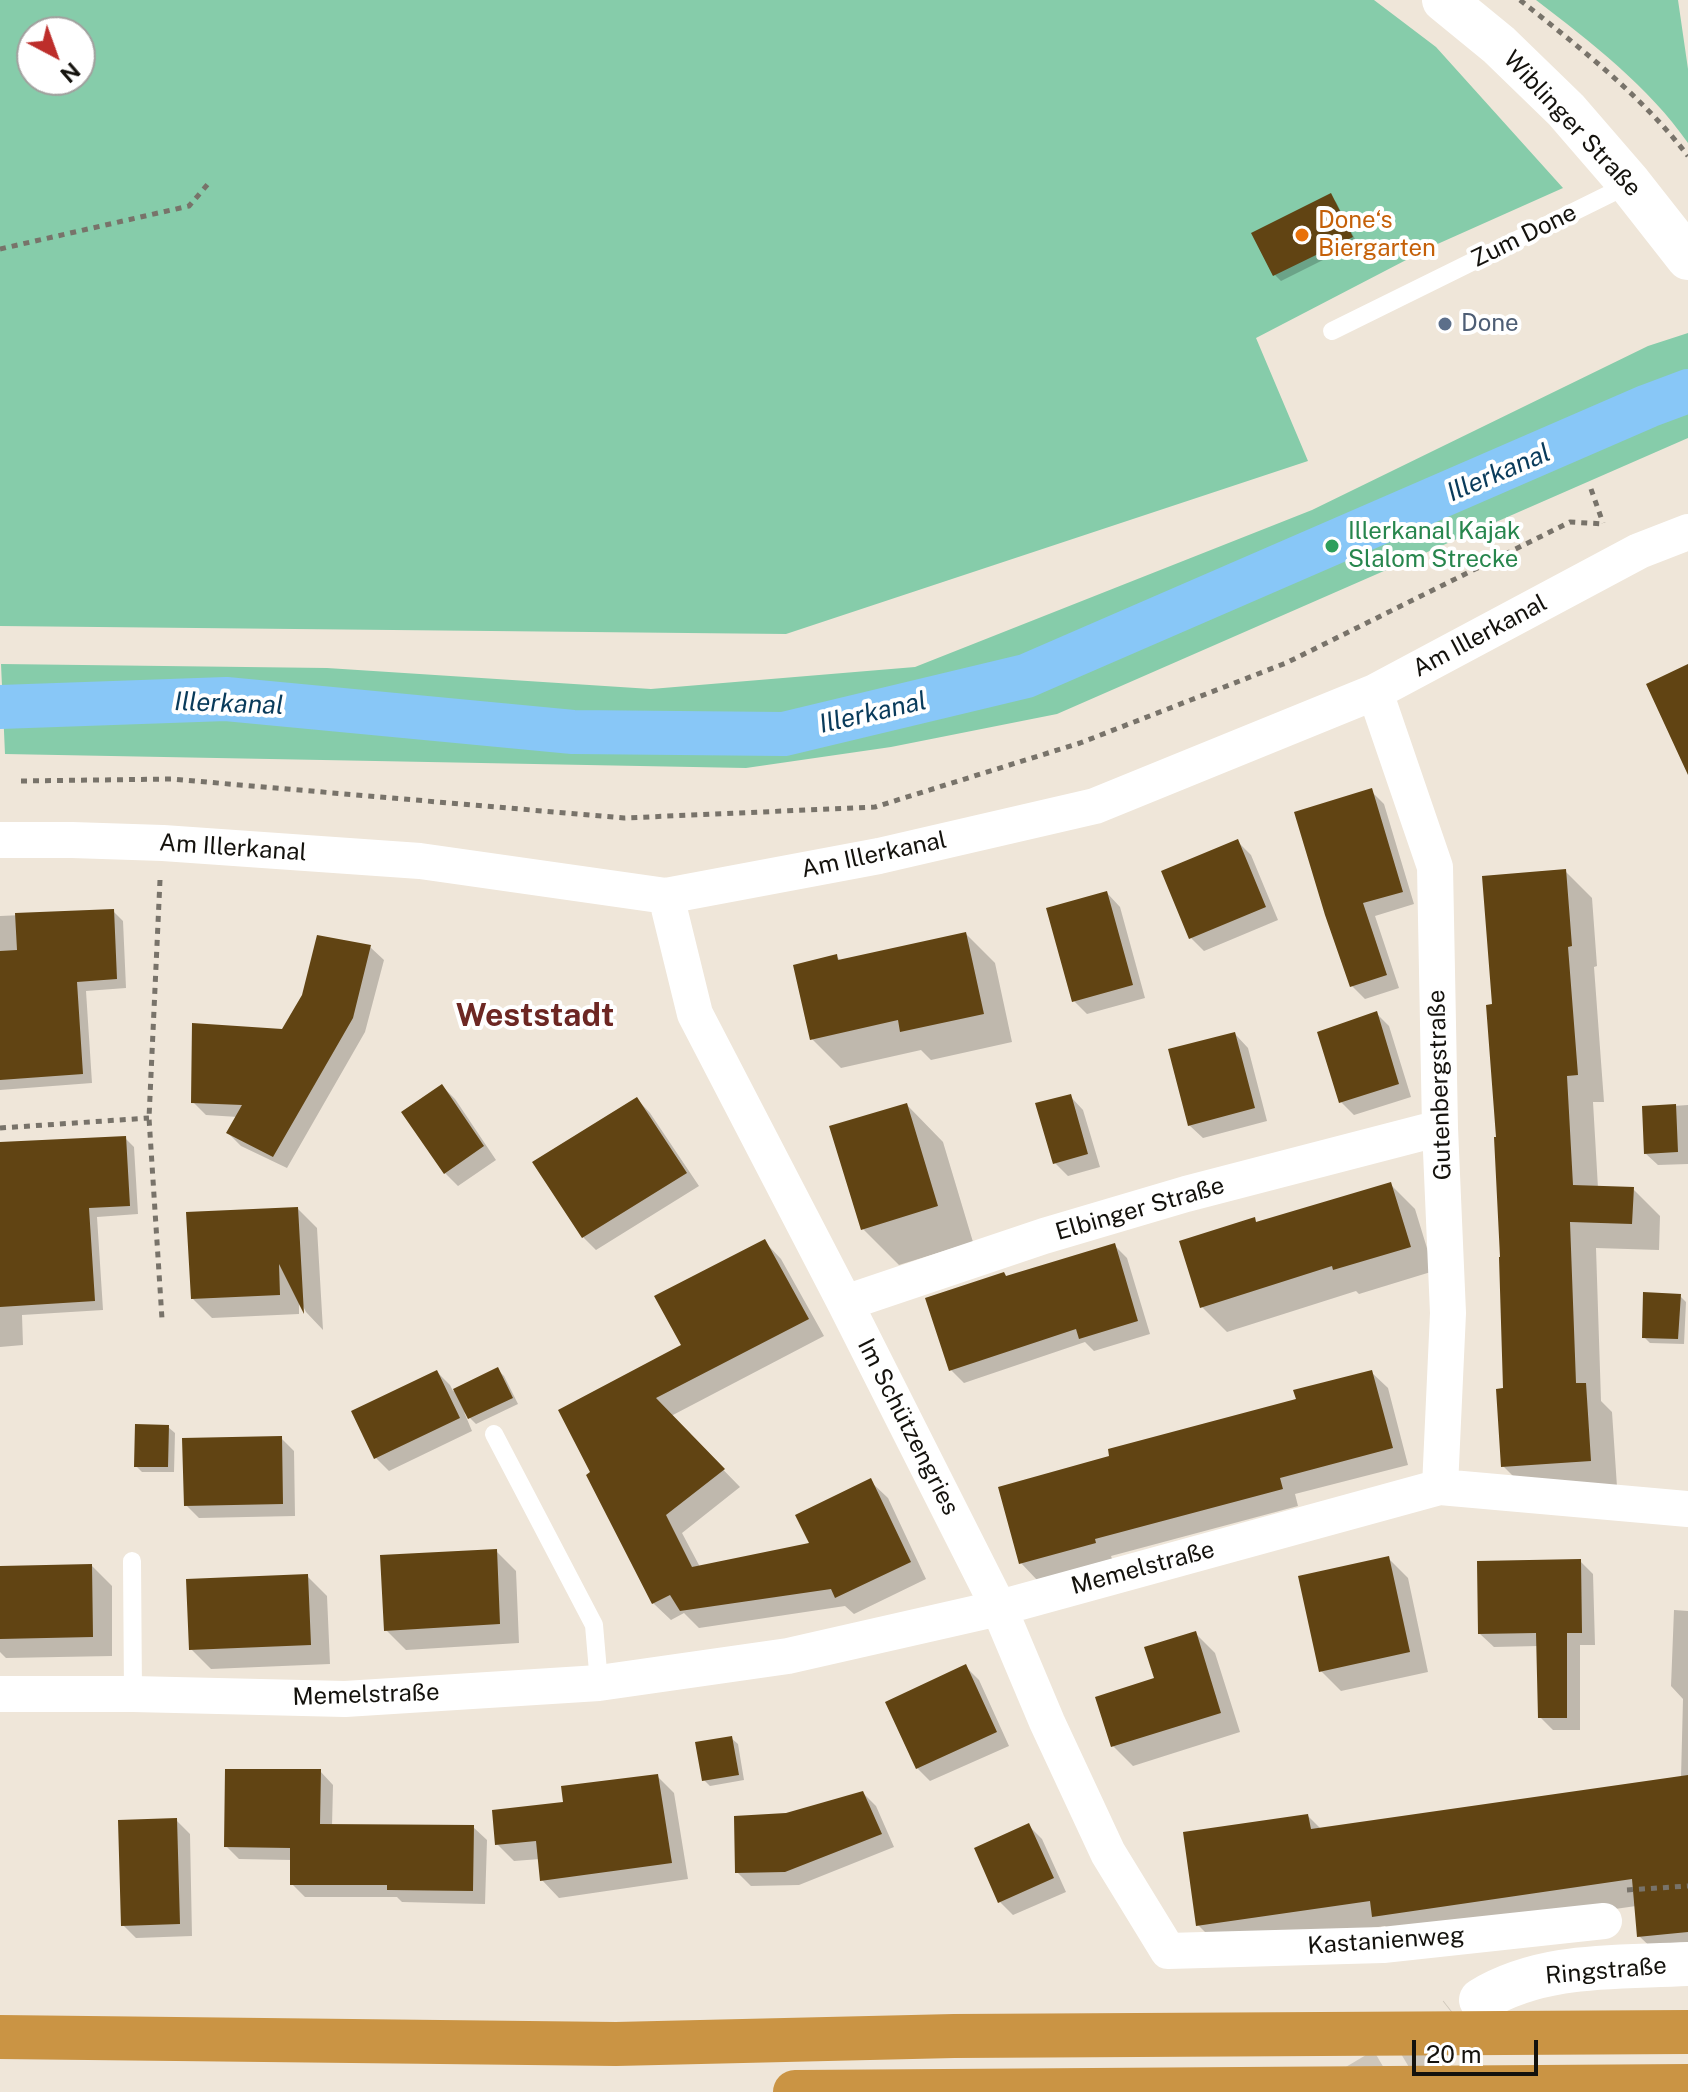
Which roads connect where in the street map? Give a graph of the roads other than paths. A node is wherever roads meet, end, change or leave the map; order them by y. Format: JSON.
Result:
{"nodes":[{"id":1,"x":1444,"y":0,"type":"edge"},
{"id":2,"x":1630,"y":184,"type":"junction"},
{"id":3,"x":1687,"y":254,"type":"edge"},
{"id":4,"x":1332,"y":331,"type":"dead end"},
{"id":5,"x":1688,"y":532,"type":"edge"},
{"id":6,"x":1375,"y":692,"type":"junction"},
{"id":7,"x":0,"y":840,"type":"edge"},
{"id":8,"x":666,"y":896,"type":"junction"},
{"id":9,"x":1440,"y":1128,"type":"junction"},
{"id":10,"x":845,"y":1303,"type":"junction"},
{"id":11,"x":494,"y":1434,"type":"dead end"},
{"id":12,"x":1440,"y":1487,"type":"junction"},
{"id":13,"x":1688,"y":1509,"type":"edge"},
{"id":14,"x":132,"y":1561,"type":"dead end"},
{"id":15,"x":999,"y":1608,"type":"junction"},
{"id":16,"x":599,"y":1683,"type":"junction"},
{"id":17,"x":0,"y":1694,"type":"edge"},
{"id":18,"x":133,"y":1694,"type":"junction"},
{"id":19,"x":1604,"y":1921,"type":"road end"},
{"id":20,"x":1168,"y":1951,"type":"joint"},
{"id":21,"x":1688,"y":1964,"type":"edge"},
{"id":22,"x":1481,"y":2000,"type":"tunnel mouth"},
{"id":23,"x":1688,"y":2032,"type":"edge"},
{"id":24,"x":0,"y":2037,"type":"edge"},
{"id":25,"x":1688,"y":2086,"type":"edge"},
{"id":26,"x":954,"y":2090,"type":"edge"},
{"id":27,"x":795,"y":2092,"type":"edge"}],
"edges":[{"from":1,"to":2,"type":"main road","name":"Wiblinger Straße"},
{"from":2,"to":3,"type":"main road","name":"Wiblinger Straße"},
{"from":2,"to":4,"type":"lane","name":"Zum Done"},
{"from":5,"to":6,"type":"street","name":"Am Illerkanal"},
{"from":6,"to":8,"type":"street","name":"Am Illerkanal"},
{"from":6,"to":9,"type":"street","name":"Gutenbergstraße"},
{"from":7,"to":8,"type":"street","name":"Am Illerkanal"},
{"from":8,"to":10,"type":"street","name":"Im Schützengries"},
{"from":9,"to":10,"type":"street","name":"Elbinger Straße"},
{"from":9,"to":12,"type":"street","name":"Gutenbergstraße"},
{"from":10,"to":15,"type":"street","name":"Im Schützengries"},
{"from":11,"to":16,"type":"lane"},
{"from":12,"to":13,"type":"street","name":"Memelstraße"},
{"from":12,"to":15,"type":"street","name":"Memelstraße"},
{"from":14,"to":18,"type":"lane"},
{"from":15,"to":16,"type":"street","name":"Memelstraße"},
{"from":15,"to":20,"type":"street","name":"Im Schützengries"},
{"from":16,"to":18,"type":"street","name":"Memelstraße"},
{"from":17,"to":18,"type":"street","name":"Memelstraße"},
{"from":19,"to":20,"type":"street","name":"Kastanienweg"},
{"from":21,"to":22,"type":"main road","name":"Ringstraße"},
{"from":23,"to":24,"type":"highway"},
{"from":25,"to":26,"type":"highway"},
{"from":26,"to":27,"type":"highway"}]}
